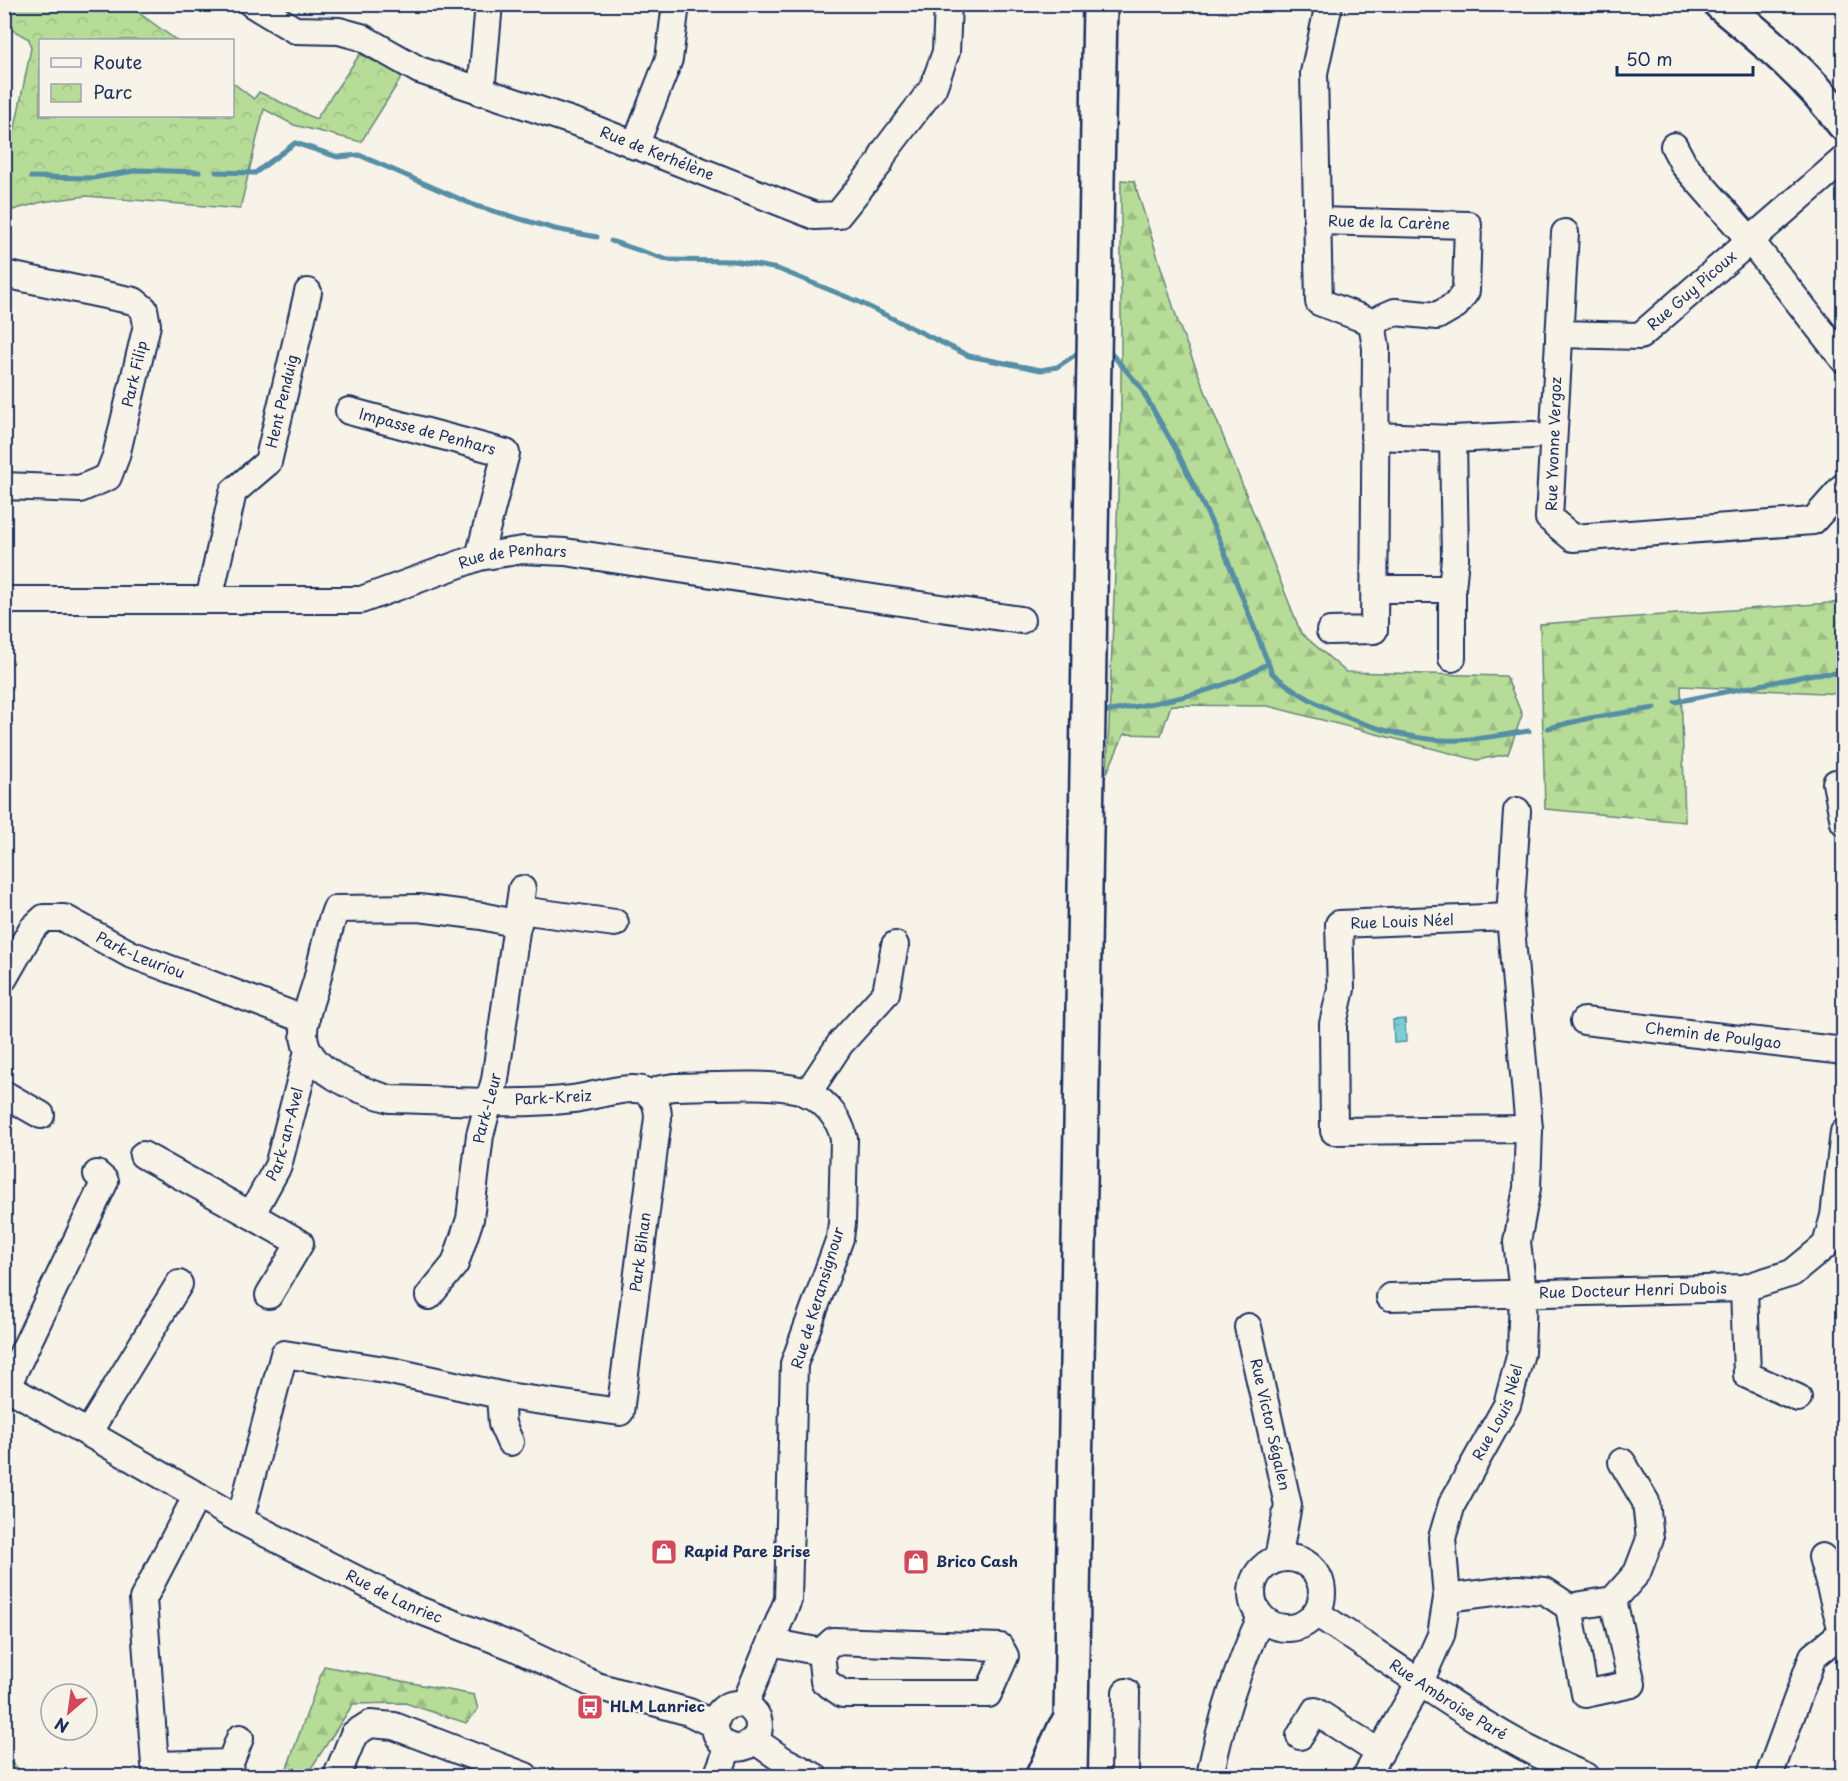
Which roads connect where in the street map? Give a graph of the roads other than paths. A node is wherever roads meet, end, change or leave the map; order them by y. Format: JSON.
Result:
{"nodes":[{"id":1,"x":252,"y":4,"type":"edge"},
{"id":2,"x":489,"y":4,"type":"edge"},
{"id":3,"x":676,"y":4,"type":"edge"},
{"id":4,"x":948,"y":4,"type":"edge"},
{"id":5,"x":1100,"y":4,"type":"edge"},
{"id":6,"x":1329,"y":4,"type":"edge"},
{"id":7,"x":1721,"y":4,"type":"edge"},
{"id":8,"x":481,"y":92,"type":"junction"},
{"id":9,"x":1844,"y":124,"type":"edge"},
{"id":10,"x":636,"y":146,"type":"junction"},
{"id":11,"x":1674,"y":146,"type":"dead end"},
{"id":12,"x":1844,"y":159,"type":"edge"},
{"id":13,"x":1317,"y":221,"type":"junction"},
{"id":14,"x":1565,"y":233,"type":"dead end"},
{"id":15,"x":1750,"y":240,"type":"junction"},
{"id":16,"x":4,"y":274,"type":"edge"},
{"id":17,"x":308,"y":292,"type":"dead end"},
{"id":18,"x":1371,"y":322,"type":"junction"},
{"id":19,"x":1559,"y":334,"type":"junction"},
{"id":20,"x":1844,"y":360,"type":"edge"},
{"id":21,"x":349,"y":411,"type":"dead end"},
{"id":22,"x":1533,"y":435,"type":"dead end"},
{"id":23,"x":1374,"y":436,"type":"junction"},
{"id":24,"x":1453,"y":439,"type":"junction"},
{"id":25,"x":4,"y":486,"type":"edge"},
{"id":26,"x":1844,"y":486,"type":"edge"},
{"id":27,"x":479,"y":557,"type":"junction"},
{"id":28,"x":1376,"y":589,"type":"junction"},
{"id":29,"x":1452,"y":589,"type":"junction"},
{"id":30,"x":4,"y":600,"type":"edge"},
{"id":31,"x":209,"y":600,"type":"junction"},
{"id":32,"x":1021,"y":620,"type":"dead end"},
{"id":33,"x":1330,"y":631,"type":"dead end"},
{"id":34,"x":1452,"y":658,"type":"dead end"},
{"id":35,"x":1836,"y":783,"type":"dead end"},
{"id":36,"x":1516,"y":811,"type":"dead end"},
{"id":37,"x":1844,"y":822,"type":"edge"},
{"id":38,"x":520,"y":908,"type":"junction"},
{"id":39,"x":1510,"y":917,"type":"junction"},
{"id":40,"x":615,"y":923,"type":"dead end"},
{"id":41,"x":896,"y":945,"type":"dead end"},
{"id":42,"x":4,"y":978,"type":"edge"},
{"id":43,"x":306,"y":1020,"type":"junction"},
{"id":44,"x":1584,"y":1022,"type":"dead end"},
{"id":45,"x":308,"y":1051,"type":"junction"},
{"id":46,"x":1844,"y":1051,"type":"edge"},
{"id":47,"x":4,"y":1094,"type":"edge"},
{"id":48,"x":807,"y":1094,"type":"junction"},
{"id":49,"x":651,"y":1095,"type":"junction"},
{"id":50,"x":490,"y":1101,"type":"junction"},
{"id":51,"x":41,"y":1115,"type":"dead end"},
{"id":52,"x":1529,"y":1129,"type":"junction"},
{"id":53,"x":1844,"y":1132,"type":"edge"},
{"id":54,"x":143,"y":1155,"type":"dead end"},
{"id":55,"x":97,"y":1174,"type":"dead end"},
{"id":56,"x":251,"y":1215,"type":"junction"},
{"id":57,"x":1839,"y":1216,"type":"edge"},
{"id":58,"x":179,"y":1284,"type":"dead end"},
{"id":59,"x":1744,"y":1288,"type":"junction"},
{"id":60,"x":1524,"y":1292,"type":"junction"},
{"id":61,"x":269,"y":1295,"type":"dead end"},
{"id":62,"x":429,"y":1296,"type":"dead end"},
{"id":63,"x":1390,"y":1297,"type":"dead end"},
{"id":64,"x":1248,"y":1327,"type":"dead end"},
{"id":65,"x":6,"y":1386,"type":"edge"},
{"id":66,"x":501,"y":1395,"type":"junction"},
{"id":67,"x":1798,"y":1398,"type":"dead end"},
{"id":68,"x":88,"y":1432,"type":"junction"},
{"id":69,"x":510,"y":1442,"type":"dead end"},
{"id":70,"x":1622,"y":1462,"type":"dead end"},
{"id":71,"x":197,"y":1496,"type":"junction"},
{"id":72,"x":240,"y":1520,"type":"junction"},
{"id":73,"x":1822,"y":1557,"type":"dead end"},
{"id":74,"x":1278,"y":1559,"type":"junction"},
{"id":75,"x":1447,"y":1598,"type":"junction"},
{"id":76,"x":1613,"y":1600,"type":"junction"},
{"id":77,"x":1569,"y":1607,"type":"junction"},
{"id":78,"x":1316,"y":1613,"type":"junction"},
{"id":79,"x":1261,"y":1617,"type":"junction"},
{"id":80,"x":1843,"y":1631,"type":"edge"},
{"id":81,"x":771,"y":1642,"type":"junction"},
{"id":82,"x":821,"y":1652,"type":"junction"},
{"id":83,"x":1420,"y":1682,"type":"junction"},
{"id":84,"x":1126,"y":1692,"type":"dead end"},
{"id":85,"x":746,"y":1704,"type":"junction"},
{"id":86,"x":715,"y":1725,"type":"junction"},
{"id":87,"x":1300,"y":1736,"type":"dead end"},
{"id":88,"x":240,"y":1738,"type":"dead end"},
{"id":89,"x":754,"y":1740,"type":"junction"},
{"id":90,"x":729,"y":1746,"type":"junction"},
{"id":91,"x":1380,"y":1753,"type":"junction"},
{"id":92,"x":1065,"y":1773,"type":"edge"},
{"id":93,"x":337,"y":1776,"type":"edge"},
{"id":94,"x":525,"y":1776,"type":"edge"},
{"id":95,"x":717,"y":1776,"type":"edge"},
{"id":96,"x":814,"y":1776,"type":"edge"},
{"id":97,"x":1125,"y":1776,"type":"edge"},
{"id":98,"x":1210,"y":1776,"type":"edge"},
{"id":99,"x":1366,"y":1776,"type":"edge"},
{"id":100,"x":1586,"y":1776,"type":"edge"},
{"id":101,"x":1769,"y":1776,"type":"edge"}],
"edges":[{"from":1,"to":8,"type":"street","name":"Rue de Kerhélène"},
{"from":2,"to":8,"type":"street"},
{"from":3,"to":10,"type":"street"},
{"from":4,"to":10,"type":"street","name":"Rue de Kerhélène"},
{"from":5,"to":92,"type":"main road"},
{"from":6,"to":13,"type":"street","name":"Rue de la Carène"},
{"from":7,"to":9,"type":"main road"},
{"from":8,"to":10,"type":"street","name":"Rue de Kerhélène"},
{"from":11,"to":15,"type":"street","name":"Rue Guy Picoux"},
{"from":12,"to":15,"type":"street","name":"Rue Guy Picoux"},
{"from":13,"to":18,"type":"street","name":"Rue de la Carène"},
{"from":13,"to":18,"type":"street","name":"Rue de la Carène"},
{"from":14,"to":19,"type":"street","name":"Rue Yvonne Vergoz"},
{"from":15,"to":19,"type":"street","name":"Rue Guy Picoux"},
{"from":15,"to":20,"type":"street"},
{"from":16,"to":25,"type":"street","name":"Park Filip"},
{"from":17,"to":31,"type":"street","name":"Hent Penduig"},
{"from":18,"to":23,"type":"street"},
{"from":19,"to":26,"type":"street","name":"Rue Yvonne Vergoz"},
{"from":21,"to":27,"type":"street","name":"Impasse de Penhars"},
{"from":22,"to":24,"type":"street"},
{"from":23,"to":24,"type":"street"},
{"from":23,"to":28,"type":"street"},
{"from":24,"to":29,"type":"street"},
{"from":27,"to":31,"type":"street","name":"Rue de Penhars"},
{"from":27,"to":32,"type":"street","name":"Rue de Penhars"},
{"from":28,"to":29,"type":"street"},
{"from":28,"to":33,"type":"street"},
{"from":29,"to":34,"type":"street"},
{"from":30,"to":31,"type":"street","name":"Rue de Penhars"},
{"from":35,"to":37,"type":"street"},
{"from":36,"to":39,"type":"street"},
{"from":38,"to":40,"type":"street"},
{"from":38,"to":43,"type":"street"},
{"from":38,"to":50,"type":"street","name":"Park-Leur"},
{"from":39,"to":52,"type":"street","name":"Rue Louis Néel"},
{"from":39,"to":52,"type":"street","name":"Rue Louis Néel"},
{"from":41,"to":48,"type":"street"},
{"from":42,"to":43,"type":"street","name":"Park-Leuriou"},
{"from":43,"to":45,"type":"street"},
{"from":44,"to":46,"type":"street","name":"Chemin de Poulgao"},
{"from":45,"to":50,"type":"street"},
{"from":45,"to":56,"type":"street","name":"Park-an-Avel"},
{"from":47,"to":51,"type":"street"},
{"from":48,"to":49,"type":"street","name":"Rue de Keransignour"},
{"from":48,"to":81,"type":"street","name":"Rue de Keransignour"},
{"from":49,"to":50,"type":"street","name":"Park-Kreiz"},
{"from":49,"to":66,"type":"street","name":"Park Bihan"},
{"from":50,"to":62,"type":"street","name":"Park-Leur"},
{"from":52,"to":60,"type":"street","name":"Rue Louis Néel"},
{"from":53,"to":57,"type":"street","name":"Rue Docteur Henri Dubois"},
{"from":54,"to":56,"type":"street"},
{"from":55,"to":65,"type":"street"},
{"from":56,"to":61,"type":"street"},
{"from":57,"to":59,"type":"street","name":"Rue Docteur Henri Dubois"},
{"from":58,"to":68,"type":"street"},
{"from":59,"to":60,"type":"street","name":"Rue Docteur Henri Dubois"},
{"from":59,"to":67,"type":"street"},
{"from":60,"to":63,"type":"street","name":"Rue Docteur Henri Dubois"},
{"from":60,"to":75,"type":"street","name":"Rue Louis Néel"},
{"from":64,"to":74,"type":"street","name":"Rue Victor Ségalen"},
{"from":65,"to":68,"type":"street","name":"Rue de Lanriec"},
{"from":66,"to":69,"type":"street"},
{"from":66,"to":72,"type":"street"},
{"from":68,"to":71,"type":"street","name":"Rue de Lanriec"},
{"from":70,"to":76,"type":"street"},
{"from":71,"to":72,"type":"street","name":"Rue de Lanriec"},
{"from":71,"to":88,"type":"street"},
{"from":72,"to":86,"type":"street","name":"Rue de Lanriec"},
{"from":73,"to":80,"type":"street"},
{"from":74,"to":78,"type":"street"},
{"from":74,"to":79,"type":"street"},
{"from":75,"to":77,"type":"street"},
{"from":75,"to":83,"type":"street","name":"Rue Louis Néel"},
{"from":76,"to":77,"type":"street"},
{"from":76,"to":77,"type":"street"},
{"from":78,"to":79,"type":"street"},
{"from":78,"to":83,"type":"street","name":"Rue Ambroise Paré"},
{"from":79,"to":98,"type":"street"},
{"from":80,"to":101,"type":"street"},
{"from":81,"to":82,"type":"street"},
{"from":81,"to":85,"type":"street","name":"Rue de Keransignour"},
{"from":82,"to":82,"type":"street"},
{"from":83,"to":91,"type":"street","name":"Rue Louis Néel"},
{"from":83,"to":100,"type":"street","name":"Rue Ambroise Paré"},
{"from":84,"to":97,"type":"street"},
{"from":85,"to":86,"type":"street"},
{"from":85,"to":89,"type":"street"},
{"from":86,"to":90,"type":"street"},
{"from":87,"to":91,"type":"street"},
{"from":89,"to":90,"type":"street"},
{"from":89,"to":96,"type":"street"},
{"from":90,"to":95,"type":"street"},
{"from":91,"to":99,"type":"street","name":"Rue Louis Néel"},
{"from":93,"to":94,"type":"street"}]}
